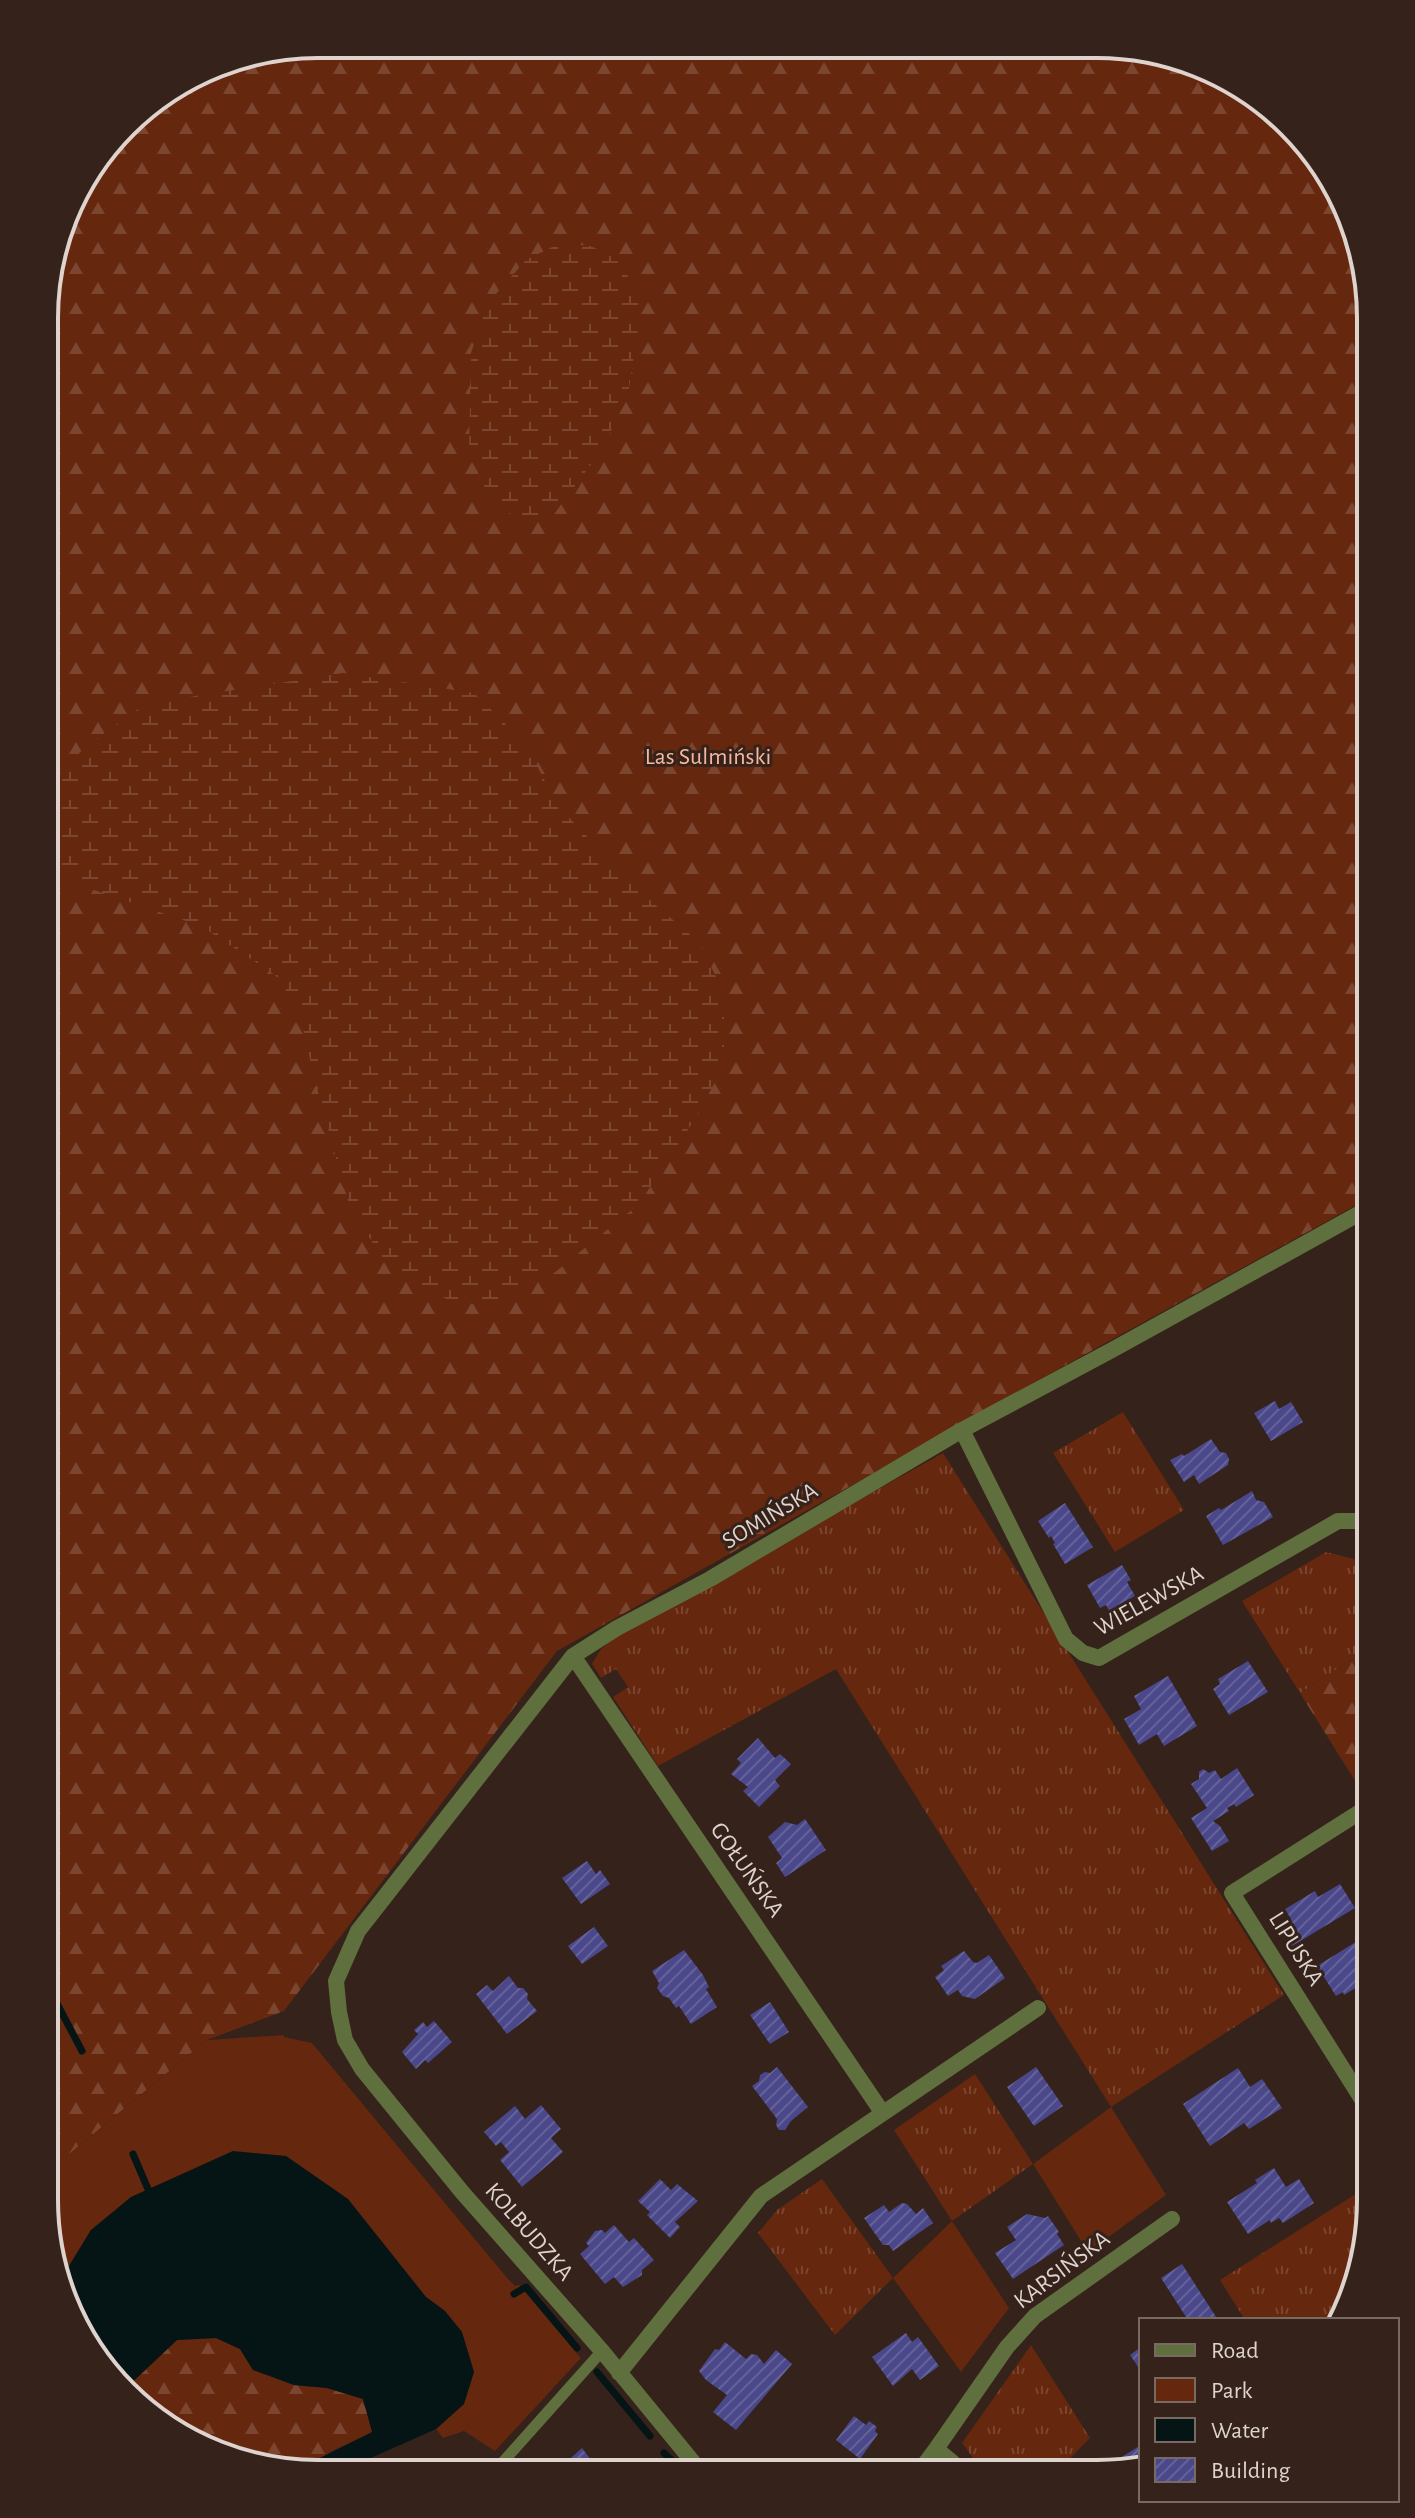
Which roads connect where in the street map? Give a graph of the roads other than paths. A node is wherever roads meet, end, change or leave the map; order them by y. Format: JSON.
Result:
{"nodes":[{"id":1,"x":1357,"y":1215,"type":"edge"},
{"id":2,"x":962,"y":1430,"type":"junction"},
{"id":3,"x":1356,"y":1521,"type":"edge"},
{"id":4,"x":573,"y":1656,"type":"junction"},
{"id":5,"x":1356,"y":1814,"type":"edge"},
{"id":6,"x":1038,"y":2008,"type":"dead end"},
{"id":7,"x":339,"y":2012,"type":"joint"},
{"id":8,"x":1356,"y":2090,"type":"edge"},
{"id":9,"x":882,"y":2112,"type":"junction"},
{"id":10,"x":1172,"y":2219,"type":"dead end"},
{"id":11,"x":602,"y":2351,"type":"junction"},
{"id":12,"x":619,"y":2373,"type":"junction"},
{"id":13,"x":936,"y":2449,"type":"junction"},
{"id":14,"x":505,"y":2460,"type":"edge"},
{"id":15,"x":691,"y":2460,"type":"edge"},
{"id":16,"x":928,"y":2460,"type":"edge"},
{"id":17,"x":950,"y":2460,"type":"edge"}],
"edges":[{"from":1,"to":2,"type":"street","name":"SOMIŃSKA"},
{"from":2,"to":3,"type":"street","name":"WIELEWSKA"},
{"from":2,"to":4,"type":"street","name":"SOMIŃSKA"},
{"from":4,"to":7,"type":"street","name":"SOMIŃSKA"},
{"from":4,"to":9,"type":"street","name":"GOŁUŃSKA"},
{"from":5,"to":8,"type":"street","name":"LIPUSKA"},
{"from":6,"to":9,"type":"street"},
{"from":7,"to":11,"type":"street","name":"KOLBUDZKA"},
{"from":9,"to":12,"type":"street"},
{"from":10,"to":13,"type":"street","name":"KARSIŃSKA"},
{"from":11,"to":12,"type":"street","name":"KOLBUDZKA"},
{"from":11,"to":14,"type":"lane"},
{"from":12,"to":15,"type":"street","name":"KOLBUDZKA"},
{"from":13,"to":16,"type":"street","name":"KARSIŃSKA"},
{"from":13,"to":17,"type":"street"}]}
